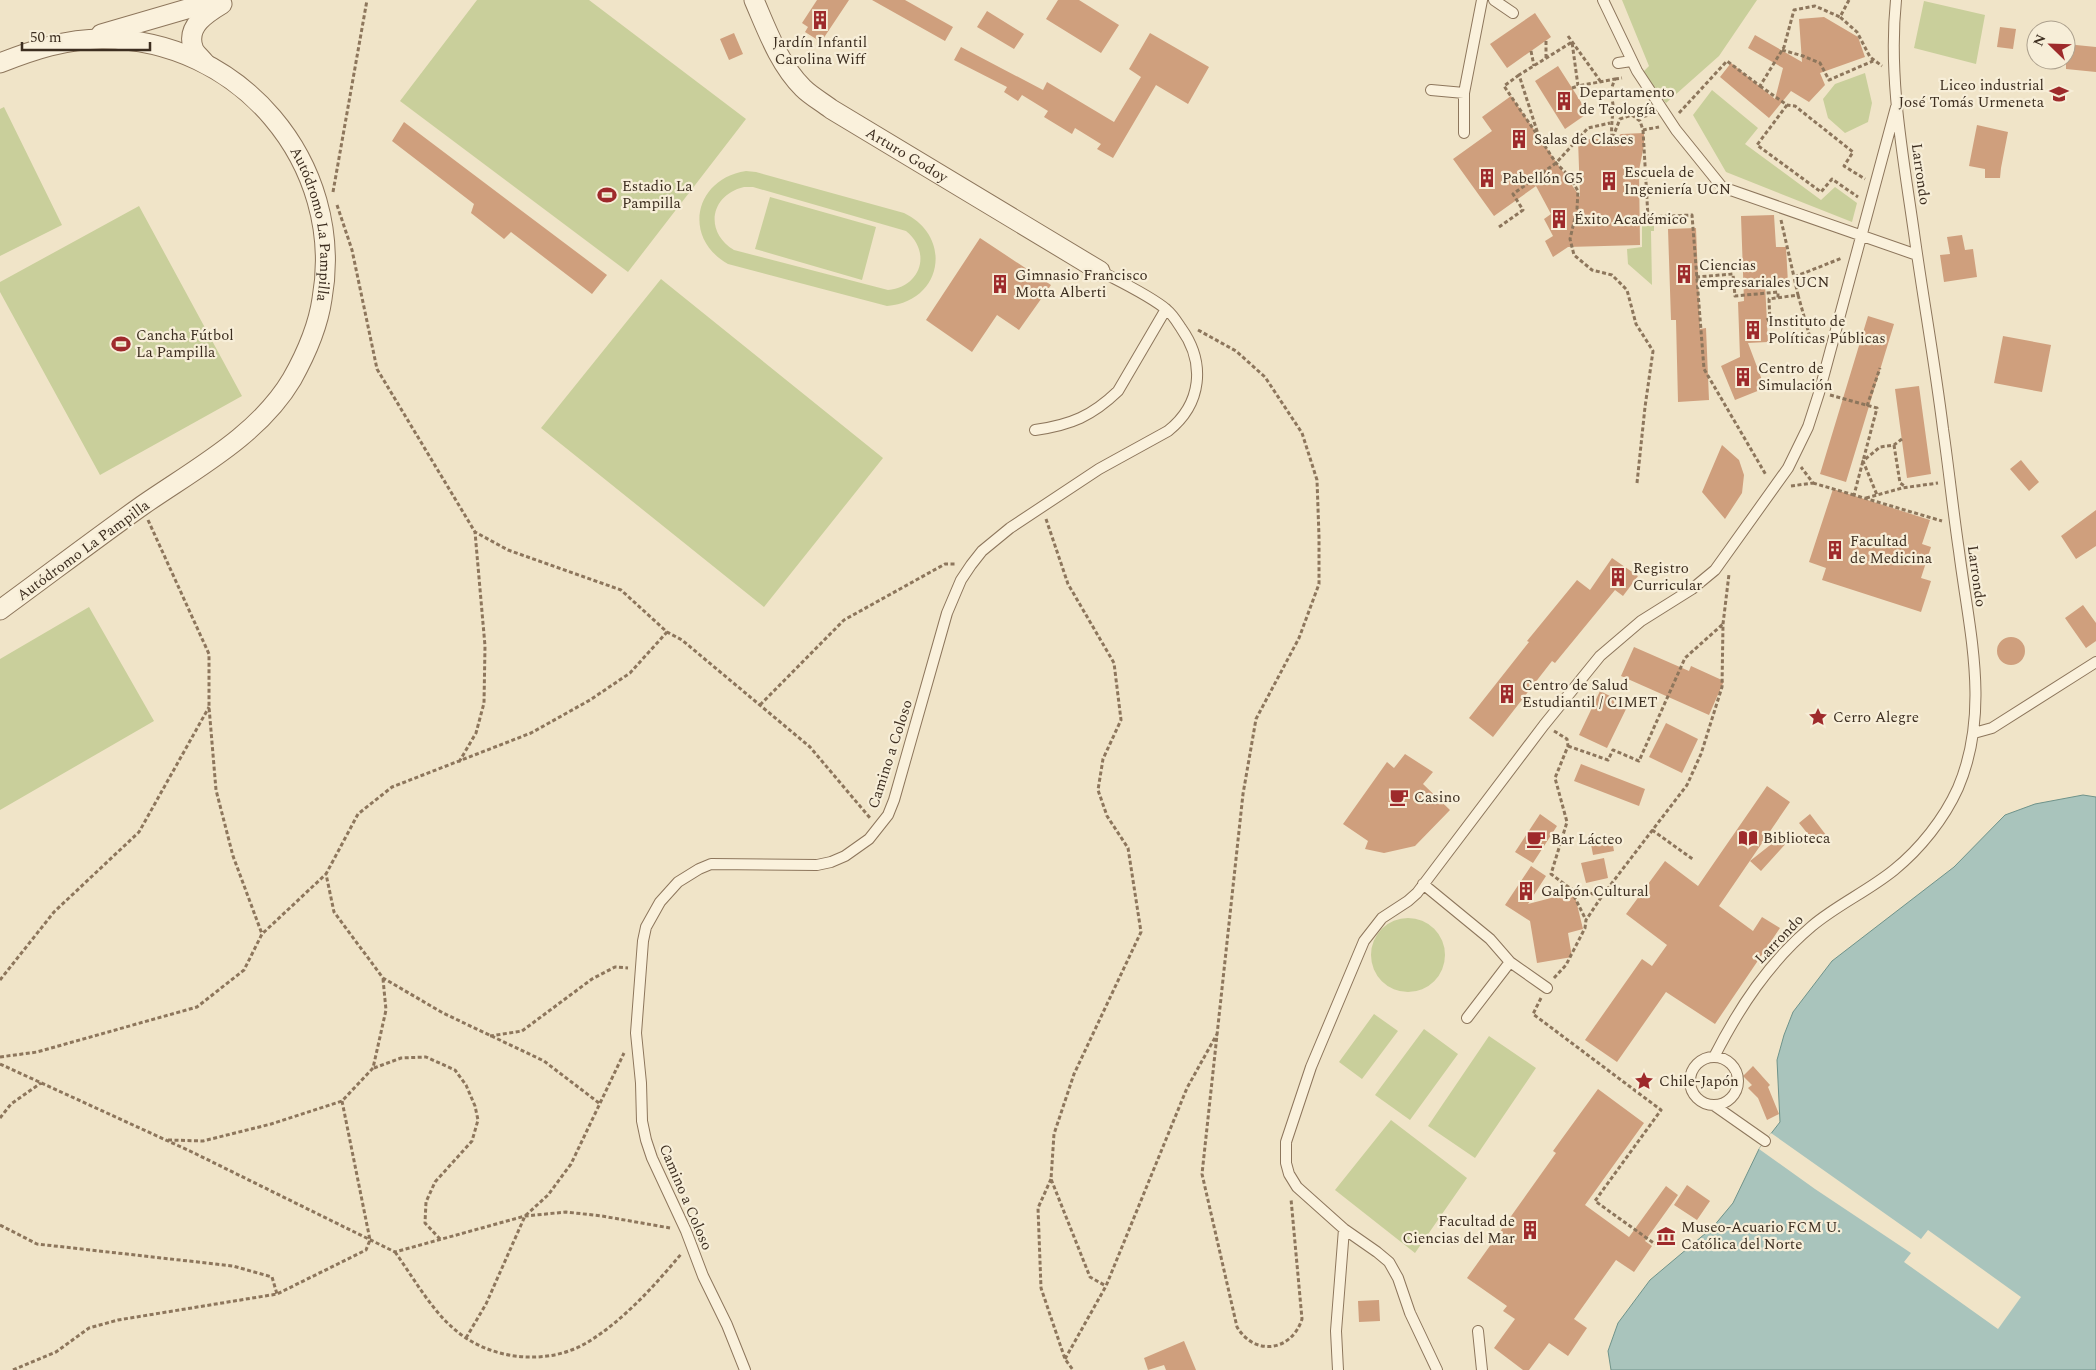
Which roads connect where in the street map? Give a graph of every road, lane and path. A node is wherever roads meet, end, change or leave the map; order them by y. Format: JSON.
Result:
{"nodes":[{"id":1,"x":218,"y":0,"type":"edge"},
{"id":2,"x":228,"y":0,"type":"edge"},
{"id":3,"x":367,"y":0,"type":"edge"},
{"id":4,"x":754,"y":0,"type":"edge"},
{"id":5,"x":1482,"y":0,"type":"edge"},
{"id":6,"x":1494,"y":0,"type":"edge"},
{"id":7,"x":1603,"y":0,"type":"edge"},
{"id":8,"x":1849,"y":0,"type":"edge"},
{"id":9,"x":1896,"y":0,"type":"edge"},
{"id":10,"x":1513,"y":13,"type":"dead end"},
{"id":11,"x":1840,"y":17,"type":"junction"},
{"id":12,"x":1568,"y":36,"type":"dead end"},
{"id":13,"x":81,"y":40,"type":"junction"},
{"id":14,"x":1546,"y":40,"type":"dead end"},
{"id":15,"x":1572,"y":42,"type":"junction"},
{"id":16,"x":1782,"y":50,"type":"junction"},
{"id":17,"x":1531,"y":51,"type":"dead end"},
{"id":18,"x":1546,"y":59,"type":"junction"},
{"id":19,"x":1631,"y":60,"type":"junction"},
{"id":20,"x":1873,"y":61,"type":"junction"},
{"id":21,"x":0,"y":63,"type":"edge"},
{"id":22,"x":205,"y":63,"type":"junction"},
{"id":23,"x":1618,"y":63,"type":"dead end"},
{"id":24,"x":1534,"y":66,"type":"junction"},
{"id":25,"x":1893,"y":73,"type":"junction"},
{"id":26,"x":1519,"y":75,"type":"junction"},
{"id":27,"x":1601,"y":82,"type":"junction"},
{"id":28,"x":1578,"y":86,"type":"junction"},
{"id":29,"x":1760,"y":86,"type":"junction"},
{"id":30,"x":1572,"y":88,"type":"dead end"},
{"id":31,"x":1431,"y":90,"type":"dead end"},
{"id":32,"x":1464,"y":93,"type":"junction"},
{"id":33,"x":1787,"y":105,"type":"junction"},
{"id":34,"x":1896,"y":107,"type":"junction"},
{"id":35,"x":1658,"y":114,"type":"dead end"},
{"id":36,"x":1674,"y":118,"type":"dead end"},
{"id":37,"x":1636,"y":119,"type":"junction"},
{"id":38,"x":1610,"y":123,"type":"junction"},
{"id":39,"x":1664,"y":125,"type":"dead end"},
{"id":40,"x":1643,"y":130,"type":"junction"},
{"id":41,"x":1464,"y":133,"type":"dead end"},
{"id":42,"x":1539,"y":137,"type":"junction"},
{"id":43,"x":1556,"y":163,"type":"junction"},
{"id":44,"x":1875,"y":186,"type":"junction"},
{"id":45,"x":1869,"y":205,"type":"junction"},
{"id":46,"x":1782,"y":209,"type":"junction"},
{"id":47,"x":1772,"y":220,"type":"dead end"},
{"id":48,"x":1780,"y":222,"type":"junction"},
{"id":49,"x":1789,"y":225,"type":"dead end"},
{"id":50,"x":1499,"y":226,"type":"dead end"},
{"id":51,"x":1862,"y":235,"type":"junction"},
{"id":52,"x":1843,"y":251,"type":"dead end"},
{"id":53,"x":1857,"y":252,"type":"junction"},
{"id":54,"x":1917,"y":255,"type":"junction"},
{"id":55,"x":1841,"y":258,"type":"junction"},
{"id":56,"x":1838,"y":267,"type":"dead end"},
{"id":57,"x":1100,"y":270,"type":"joint"},
{"id":58,"x":1696,"y":277,"type":"junction"},
{"id":59,"x":1794,"y":277,"type":"junction"},
{"id":60,"x":1798,"y":295,"type":"junction"},
{"id":61,"x":1778,"y":298,"type":"junction"},
{"id":62,"x":1166,"y":309,"type":"junction"},
{"id":63,"x":1767,"y":318,"type":"dead end"},
{"id":64,"x":1196,"y":328,"type":"dead end"},
{"id":65,"x":1821,"y":333,"type":"dead end"},
{"id":66,"x":1819,"y":342,"type":"junction"},
{"id":67,"x":1832,"y":346,"type":"junction"},
{"id":68,"x":1880,"y":368,"type":"dead end"},
{"id":69,"x":1819,"y":393,"type":"junction"},
{"id":70,"x":1868,"y":406,"type":"junction"},
{"id":71,"x":1035,"y":430,"type":"dead end"},
{"id":72,"x":1902,"y":439,"type":"dead end"},
{"id":73,"x":1894,"y":445,"type":"junction"},
{"id":74,"x":1863,"y":461,"type":"junction"},
{"id":75,"x":1944,"y":482,"type":"dead end"},
{"id":76,"x":1637,"y":483,"type":"dead end"},
{"id":77,"x":1813,"y":483,"type":"dead end"},
{"id":78,"x":1907,"y":487,"type":"junction"},
{"id":79,"x":1773,"y":490,"type":"junction"},
{"id":80,"x":1854,"y":495,"type":"junction"},
{"id":81,"x":1877,"y":495,"type":"junction"},
{"id":82,"x":1864,"y":498,"type":"junction"},
{"id":83,"x":142,"y":506,"type":"junction"},
{"id":84,"x":1042,"y":507,"type":"junction"},
{"id":85,"x":1955,"y":525,"type":"junction"},
{"id":86,"x":475,"y":532,"type":"junction"},
{"id":87,"x":1732,"y":547,"type":"junction"},
{"id":88,"x":970,"y":565,"type":"junction"},
{"id":89,"x":0,"y":610,"type":"edge"},
{"id":90,"x":1723,"y":624,"type":"junction"},
{"id":91,"x":667,"y":632,"type":"junction"},
{"id":92,"x":2096,"y":662,"type":"edge"},
{"id":93,"x":760,"y":705,"type":"junction"},
{"id":94,"x":210,"y":707,"type":"junction"},
{"id":95,"x":1544,"y":725,"type":"junction"},
{"id":96,"x":1974,"y":733,"type":"junction"},
{"id":97,"x":1568,"y":746,"type":"junction"},
{"id":98,"x":458,"y":762,"type":"junction"},
{"id":99,"x":879,"y":828,"type":"junction"},
{"id":100,"x":1652,"y":830,"type":"junction"},
{"id":101,"x":1694,"y":860,"type":"dead end"},
{"id":102,"x":326,"y":874,"type":"junction"},
{"id":103,"x":1424,"y":884,"type":"junction"},
{"id":104,"x":1571,"y":889,"type":"junction"},
{"id":105,"x":1602,"y":896,"type":"junction"},
{"id":106,"x":1586,"y":920,"type":"junction"},
{"id":107,"x":262,"y":934,"type":"junction"},
{"id":108,"x":1510,"y":962,"type":"junction"},
{"id":109,"x":641,"y":969,"type":"junction"},
{"id":110,"x":383,"y":978,"type":"junction"},
{"id":111,"x":0,"y":980,"type":"edge"},
{"id":112,"x":1547,"y":988,"type":"junction"},
{"id":113,"x":1467,"y":1018,"type":"dead end"},
{"id":114,"x":1218,"y":1032,"type":"junction"},
{"id":115,"x":636,"y":1033,"type":"junction"},
{"id":116,"x":490,"y":1036,"type":"junction"},
{"id":117,"x":0,"y":1057,"type":"edge"},
{"id":118,"x":1714,"y":1057,"type":"junction"},
{"id":119,"x":0,"y":1064,"type":"edge"},
{"id":120,"x":373,"y":1068,"type":"junction"},
{"id":121,"x":42,"y":1083,"type":"junction"},
{"id":122,"x":342,"y":1100,"type":"junction"},
{"id":123,"x":599,"y":1103,"type":"junction"},
{"id":124,"x":1715,"y":1106,"type":"junction"},
{"id":125,"x":0,"y":1118,"type":"edge"},
{"id":126,"x":164,"y":1139,"type":"junction"},
{"id":127,"x":1765,"y":1141,"type":"dead end"},
{"id":128,"x":1289,"y":1174,"type":"junction"},
{"id":129,"x":1051,"y":1179,"type":"junction"},
{"id":130,"x":525,"y":1216,"type":"junction"},
{"id":131,"x":0,"y":1225,"type":"edge"},
{"id":132,"x":1344,"y":1229,"type":"junction"},
{"id":133,"x":686,"y":1231,"type":"junction"},
{"id":134,"x":370,"y":1240,"type":"junction"},
{"id":135,"x":441,"y":1240,"type":"junction"},
{"id":136,"x":690,"y":1244,"type":"junction"},
{"id":137,"x":1656,"y":1244,"type":"dead end"},
{"id":138,"x":396,"y":1252,"type":"junction"},
{"id":139,"x":1106,"y":1286,"type":"junction"},
{"id":140,"x":277,"y":1294,"type":"junction"},
{"id":141,"x":1478,"y":1331,"type":"dead end"},
{"id":142,"x":466,"y":1338,"type":"junction"},
{"id":143,"x":1065,"y":1359,"type":"junction"},
{"id":144,"x":13,"y":1370,"type":"edge"},
{"id":145,"x":745,"y":1370,"type":"edge"},
{"id":146,"x":1073,"y":1370,"type":"edge"},
{"id":147,"x":1338,"y":1370,"type":"edge"},
{"id":148,"x":1437,"y":1370,"type":"edge"},
{"id":149,"x":1482,"y":1370,"type":"edge"}],
"edges":[{"from":1,"to":13,"type":"street"},
{"from":2,"to":22,"type":"street"},
{"from":3,"to":86,"type":"path"},
{"from":4,"to":57,"type":"street","name":"Arturo Godoy"},
{"from":5,"to":32,"type":"lane"},
{"from":6,"to":10,"type":"lane"},
{"from":7,"to":19,"type":"lane"},
{"from":8,"to":11,"type":"path"},
{"from":9,"to":25,"type":"lane","name":"Larrondo"},
{"from":11,"to":16,"type":"path"},
{"from":11,"to":20,"type":"path"},
{"from":12,"to":15,"type":"path"},
{"from":13,"to":21,"type":"street","name":"Autódromo La Pampilla"},
{"from":13,"to":22,"type":"street","name":"Autódromo La Pampilla"},
{"from":14,"to":18,"type":"path"},
{"from":15,"to":18,"type":"path"},
{"from":15,"to":27,"type":"path"},
{"from":15,"to":28,"type":"path"},
{"from":16,"to":20,"type":"path"},
{"from":16,"to":29,"type":"path"},
{"from":17,"to":24,"type":"path"},
{"from":18,"to":24,"type":"path"},
{"from":19,"to":23,"type":"lane"},
{"from":19,"to":46,"type":"lane"},
{"from":20,"to":25,"type":"path"},
{"from":22,"to":83,"type":"street","name":"Autódromo La Pampilla"},
{"from":24,"to":26,"type":"path"},
{"from":25,"to":34,"type":"lane","name":"Larrondo"},
{"from":26,"to":42,"type":"path"},
{"from":26,"to":42,"type":"path"},
{"from":27,"to":28,"type":"path"},
{"from":27,"to":38,"type":"path"},
{"from":28,"to":30,"type":"path"},
{"from":29,"to":33,"type":"path"},
{"from":29,"to":36,"type":"path"},
{"from":31,"to":32,"type":"lane"},
{"from":32,"to":41,"type":"lane"},
{"from":33,"to":44,"type":"path"},
{"from":33,"to":45,"type":"path"},
{"from":34,"to":44,"type":"lane"},
{"from":34,"to":54,"type":"lane","name":"Larrondo"},
{"from":35,"to":37,"type":"path"},
{"from":37,"to":38,"type":"path"},
{"from":37,"to":40,"type":"path"},
{"from":38,"to":43,"type":"path"},
{"from":39,"to":40,"type":"path"},
{"from":40,"to":58,"type":"path"},
{"from":42,"to":43,"type":"path"},
{"from":43,"to":50,"type":"path"},
{"from":43,"to":76,"type":"path"},
{"from":44,"to":45,"type":"lane"},
{"from":45,"to":51,"type":"lane"},
{"from":46,"to":48,"type":"path"},
{"from":46,"to":51,"type":"lane"},
{"from":47,"to":48,"type":"path"},
{"from":48,"to":49,"type":"path"},
{"from":48,"to":59,"type":"path"},
{"from":51,"to":53,"type":"lane"},
{"from":51,"to":54,"type":"lane"},
{"from":52,"to":55,"type":"path"},
{"from":53,"to":55,"type":"path"},
{"from":53,"to":67,"type":"lane"},
{"from":54,"to":85,"type":"lane","name":"Larrondo"},
{"from":55,"to":56,"type":"path"},
{"from":55,"to":59,"type":"path"},
{"from":57,"to":62,"type":"lane","name":"Camino a Coloso"},
{"from":58,"to":61,"type":"path"},
{"from":58,"to":79,"type":"path"},
{"from":59,"to":60,"type":"path"},
{"from":60,"to":61,"type":"path"},
{"from":60,"to":66,"type":"path"},
{"from":61,"to":63,"type":"path"},
{"from":62,"to":71,"type":"lane"},
{"from":62,"to":84,"type":"lane","name":"Camino a Coloso"},
{"from":64,"to":114,"type":"path"},
{"from":65,"to":66,"type":"path"},
{"from":66,"to":67,"type":"path"},
{"from":67,"to":69,"type":"lane"},
{"from":68,"to":70,"type":"path"},
{"from":69,"to":70,"type":"path"},
{"from":69,"to":79,"type":"lane"},
{"from":70,"to":74,"type":"path"},
{"from":72,"to":73,"type":"path"},
{"from":73,"to":74,"type":"path"},
{"from":73,"to":78,"type":"path"},
{"from":74,"to":80,"type":"path"},
{"from":74,"to":81,"type":"path"},
{"from":75,"to":78,"type":"path"},
{"from":77,"to":80,"type":"path"},
{"from":78,"to":81,"type":"path"},
{"from":79,"to":87,"type":"lane"},
{"from":80,"to":82,"type":"path"},
{"from":81,"to":82,"type":"path"},
{"from":82,"to":85,"type":"path"},
{"from":83,"to":89,"type":"street","name":"Autódromo La Pampilla"},
{"from":83,"to":94,"type":"path"},
{"from":84,"to":88,"type":"lane","name":"Camino a Coloso"},
{"from":84,"to":129,"type":"path"},
{"from":85,"to":96,"type":"lane","name":"Larrondo"},
{"from":86,"to":91,"type":"path"},
{"from":86,"to":98,"type":"path"},
{"from":87,"to":90,"type":"path"},
{"from":87,"to":95,"type":"lane"},
{"from":88,"to":93,"type":"path"},
{"from":88,"to":99,"type":"lane","name":"Camino a Coloso"},
{"from":90,"to":97,"type":"path"},
{"from":90,"to":100,"type":"path"},
{"from":91,"to":93,"type":"path"},
{"from":91,"to":98,"type":"path"},
{"from":92,"to":96,"type":"lane"},
{"from":93,"to":99,"type":"path"},
{"from":94,"to":107,"type":"path"},
{"from":94,"to":111,"type":"path"},
{"from":95,"to":97,"type":"path"},
{"from":95,"to":103,"type":"lane"},
{"from":96,"to":118,"type":"lane","name":"Larrondo"},
{"from":97,"to":104,"type":"path"},
{"from":98,"to":102,"type":"path"},
{"from":99,"to":109,"type":"lane","name":"Camino a Coloso"},
{"from":100,"to":101,"type":"path"},
{"from":100,"to":105,"type":"path"},
{"from":102,"to":107,"type":"path"},
{"from":102,"to":110,"type":"path"},
{"from":103,"to":108,"type":"lane"},
{"from":103,"to":128,"type":"lane"},
{"from":104,"to":105,"type":"path"},
{"from":104,"to":106,"type":"path"},
{"from":105,"to":106,"type":"path"},
{"from":106,"to":112,"type":"path"},
{"from":107,"to":117,"type":"path"},
{"from":108,"to":112,"type":"lane"},
{"from":108,"to":113,"type":"lane"},
{"from":109,"to":115,"type":"lane","name":"Camino a Coloso"},
{"from":109,"to":116,"type":"path"},
{"from":110,"to":116,"type":"path"},
{"from":110,"to":120,"type":"path"},
{"from":112,"to":137,"type":"path"},
{"from":114,"to":128,"type":"path"},
{"from":114,"to":139,"type":"path"},
{"from":115,"to":123,"type":"path"},
{"from":115,"to":133,"type":"lane","name":"Camino a Coloso"},
{"from":116,"to":123,"type":"path"},
{"from":118,"to":124,"type":"lane"},
{"from":118,"to":124,"type":"lane"},
{"from":119,"to":121,"type":"path"},
{"from":120,"to":122,"type":"path"},
{"from":120,"to":135,"type":"path"},
{"from":121,"to":125,"type":"path"},
{"from":121,"to":126,"type":"path"},
{"from":122,"to":126,"type":"path"},
{"from":122,"to":134,"type":"path"},
{"from":123,"to":130,"type":"path"},
{"from":124,"to":127,"type":"lane"},
{"from":126,"to":134,"type":"path"},
{"from":128,"to":132,"type":"lane"},
{"from":129,"to":139,"type":"path"},
{"from":129,"to":143,"type":"path"},
{"from":130,"to":133,"type":"path"},
{"from":130,"to":135,"type":"path"},
{"from":130,"to":142,"type":"path"},
{"from":131,"to":140,"type":"path"},
{"from":132,"to":147,"type":"lane"},
{"from":132,"to":148,"type":"lane"},
{"from":133,"to":136,"type":"lane","name":"Camino a Coloso"},
{"from":134,"to":138,"type":"path"},
{"from":134,"to":140,"type":"path"},
{"from":135,"to":138,"type":"path"},
{"from":136,"to":142,"type":"path"},
{"from":136,"to":145,"type":"lane","name":"Camino a Coloso"},
{"from":138,"to":142,"type":"path"},
{"from":139,"to":143,"type":"path"},
{"from":140,"to":144,"type":"path"},
{"from":141,"to":149,"type":"lane"},
{"from":143,"to":146,"type":"path"}]}
